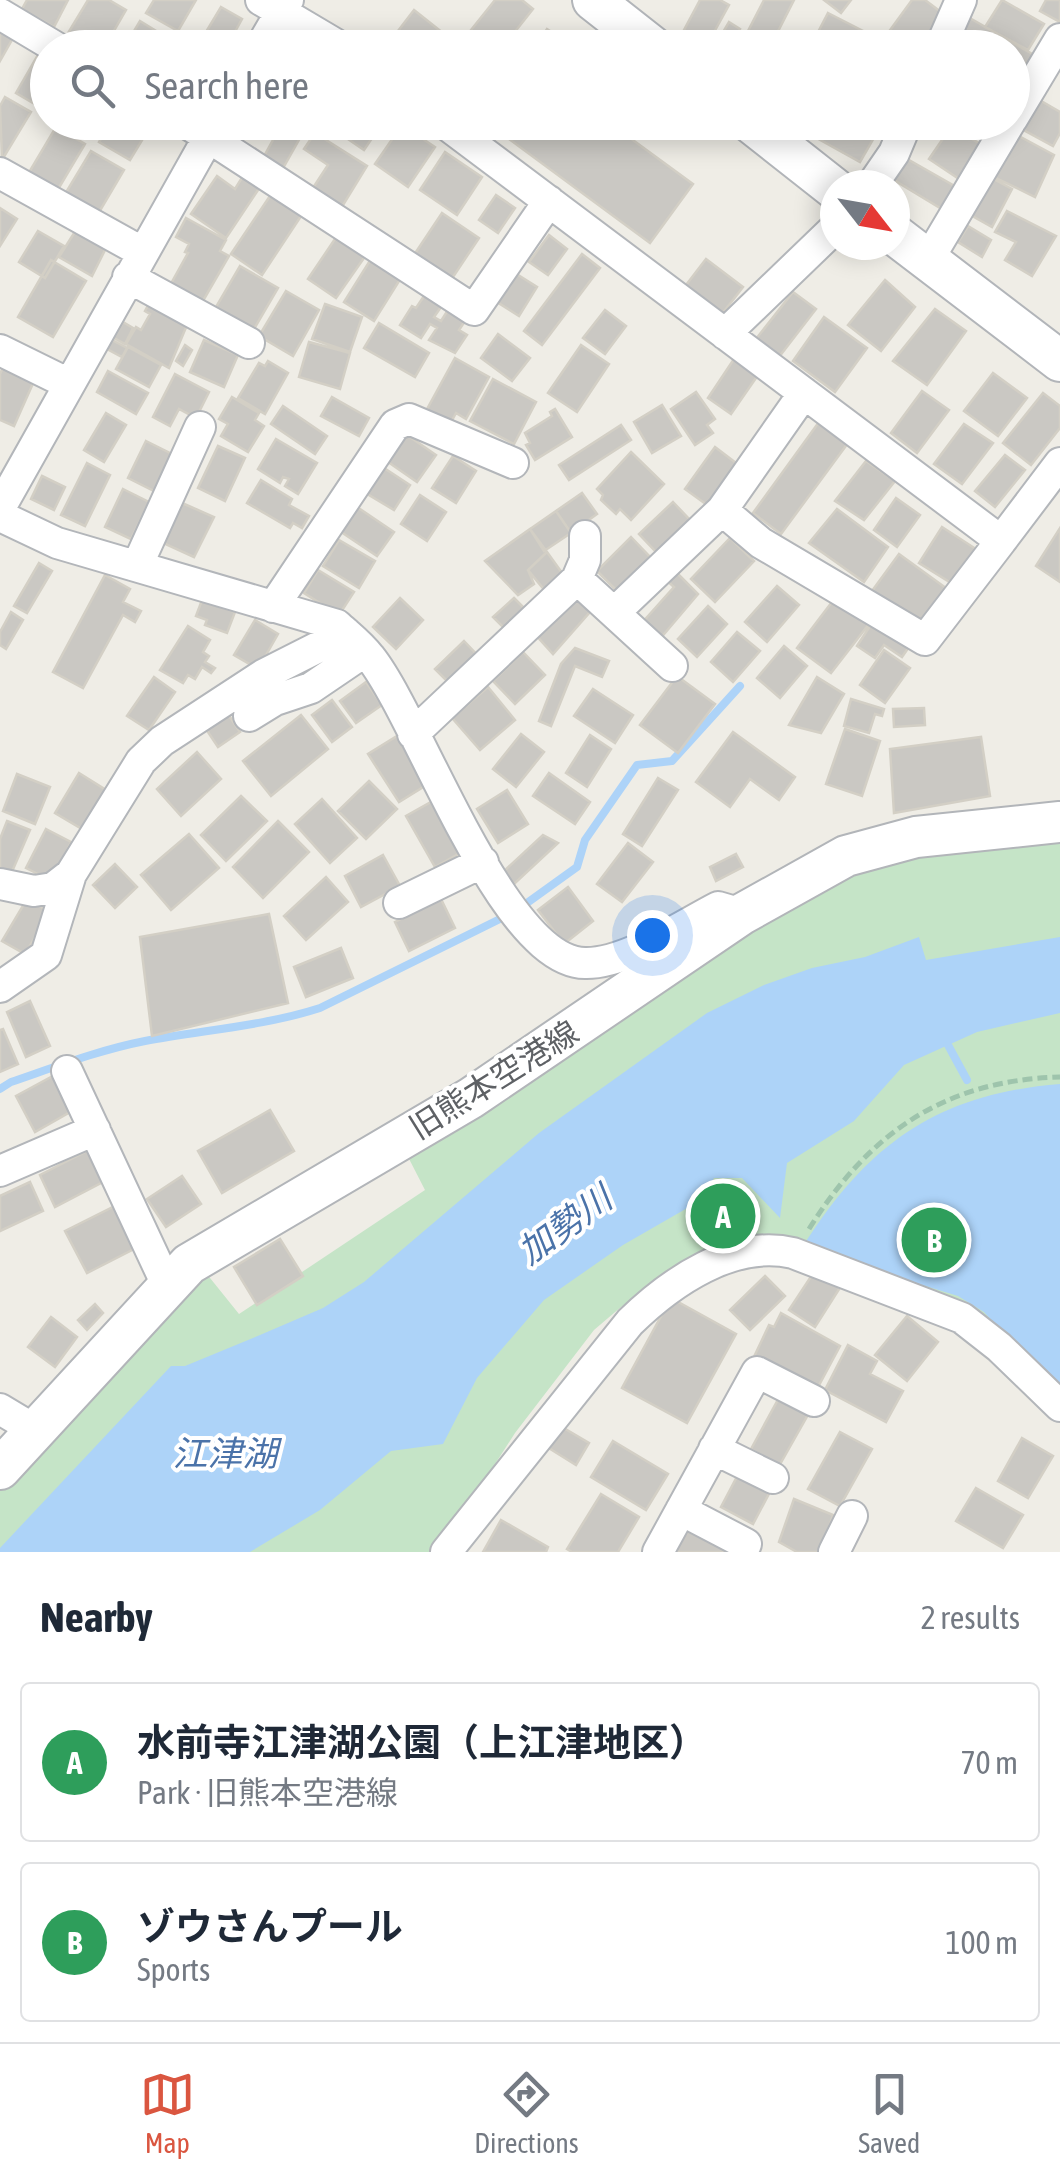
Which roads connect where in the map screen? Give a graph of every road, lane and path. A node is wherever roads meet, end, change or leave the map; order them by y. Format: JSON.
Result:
{"nodes":[{"id":1,"x":593,"y":0,"type":"edge"},
{"id":2,"x":959,"y":1,"type":"edge"},
{"id":3,"x":276,"y":4,"type":"edge"},
{"id":4,"x":0,"y":14,"type":"edge"},
{"id":5,"x":267,"y":30,"type":"edge"},
{"id":6,"x":315,"y":30,"type":"edge"},
{"id":7,"x":631,"y":30,"type":"edge"},
{"id":8,"x":947,"y":30,"type":"edge"},
{"id":9,"x":30,"y":32,"type":"edge"},
{"id":10,"x":1060,"y":39,"type":"edge"},
{"id":11,"x":1030,"y":89,"type":"edge"},
{"id":12,"x":198,"y":140,"type":"edge"},
{"id":13,"x":223,"y":140,"type":"edge"},
{"id":14,"x":467,"y":140,"type":"edge"},
{"id":15,"x":773,"y":140,"type":"edge"},
{"id":16,"x":900,"y":140,"type":"edge"},
{"id":17,"x":1000,"y":140,"type":"edge"},
{"id":18,"x":882,"y":170,"type":"edge"},
{"id":19,"x":0,"y":173,"type":"edge"},
{"id":20,"x":820,"y":177,"type":"edge"},
{"id":21,"x":549,"y":201,"type":"junction"},
{"id":22,"x":820,"y":242,"type":"edge"},
{"id":23,"x":910,"y":246,"type":"edge"},
{"id":24,"x":928,"y":260,"type":"junction"},
{"id":25,"x":136,"y":264,"type":"junction"},
{"id":26,"x":725,"y":334,"type":"junction"},
{"id":27,"x":249,"y":343,"type":"dead end"},
{"id":28,"x":0,"y":350,"type":"edge"},
{"id":29,"x":1060,"y":361,"type":"edge"},
{"id":30,"x":69,"y":384,"type":"junction"},
{"id":31,"x":804,"y":393,"type":"junction"},
{"id":32,"x":200,"y":426,"type":"dead end"},
{"id":33,"x":1060,"y":462,"type":"edge"},
{"id":34,"x":513,"y":463,"type":"dead end"},
{"id":35,"x":722,"y":510,"type":"junction"},
{"id":36,"x":0,"y":512,"type":"edge"},
{"id":37,"x":586,"y":536,"type":"dead end"},
{"id":38,"x":1001,"y":541,"type":"junction"},
{"id":39,"x":137,"y":566,"type":"junction"},
{"id":40,"x":577,"y":580,"type":"junction"},
{"id":41,"x":273,"y":607,"type":"junction"},
{"id":42,"x":615,"y":612,"type":"junction"},
{"id":43,"x":355,"y":642,"type":"junction"},
{"id":44,"x":672,"y":666,"type":"dead end"},
{"id":45,"x":248,"y":716,"type":"dead end"},
{"id":46,"x":413,"y":734,"type":"junction"},
{"id":47,"x":1060,"y":822,"type":"edge"},
{"id":48,"x":483,"y":862,"type":"junction"},
{"id":49,"x":71,"y":874,"type":"junction"},
{"id":50,"x":0,"y":884,"type":"edge"},
{"id":51,"x":399,"y":903,"type":"dead end"},
{"id":52,"x":742,"y":914,"type":"junction"},
{"id":53,"x":0,"y":988,"type":"edge"},
{"id":54,"x":67,"y":1071,"type":"dead end"},
{"id":55,"x":1060,"y":1077,"type":"edge"},
{"id":56,"x":95,"y":1130,"type":"junction"},
{"id":57,"x":0,"y":1171,"type":"edge"},
{"id":58,"x":793,"y":1252,"type":"junction"},
{"id":59,"x":168,"y":1285,"type":"junction"},
{"id":60,"x":814,"y":1401,"type":"dead end"},
{"id":61,"x":1060,"y":1406,"type":"edge"},
{"id":62,"x":0,"y":1408,"type":"edge"},
{"id":63,"x":34,"y":1430,"type":"junction"},
{"id":64,"x":714,"y":1449,"type":"junction"},
{"id":65,"x":0,"y":1469,"type":"edge"},
{"id":66,"x":773,"y":1478,"type":"dead end"},
{"id":67,"x":680,"y":1510,"type":"junction"},
{"id":68,"x":852,"y":1516,"type":"dead end"},
{"id":69,"x":746,"y":1544,"type":"dead end"},
{"id":70,"x":446,"y":1552,"type":"edge"},
{"id":71,"x":658,"y":1552,"type":"edge"},
{"id":72,"x":834,"y":1552,"type":"edge"}],
"edges":[{"from":1,"to":7,"type":"street"},
{"from":2,"to":8,"type":"street"},
{"from":3,"to":5,"type":"street"},
{"from":3,"to":6,"type":"street"},
{"from":4,"to":9,"type":"street"},
{"from":10,"to":11,"type":"street"},
{"from":12,"to":25,"type":"street"},
{"from":13,"to":21,"type":"street"},
{"from":14,"to":21,"type":"street"},
{"from":15,"to":20,"type":"street"},
{"from":16,"to":18,"type":"street"},
{"from":17,"to":24,"type":"street"},
{"from":19,"to":25,"type":"street"},
{"from":21,"to":26,"type":"street"},
{"from":22,"to":26,"type":"street"},
{"from":23,"to":24,"type":"street"},
{"from":24,"to":29,"type":"street"},
{"from":25,"to":27,"type":"street"},
{"from":25,"to":30,"type":"street"},
{"from":26,"to":31,"type":"street"},
{"from":28,"to":30,"type":"street"},
{"from":30,"to":36,"type":"street"},
{"from":31,"to":35,"type":"street"},
{"from":31,"to":38,"type":"street"},
{"from":32,"to":39,"type":"street"},
{"from":33,"to":38,"type":"street"},
{"from":34,"to":41,"type":"street"},
{"from":35,"to":38,"type":"street"},
{"from":35,"to":42,"type":"street"},
{"from":36,"to":39,"type":"street"},
{"from":37,"to":40,"type":"street"},
{"from":39,"to":41,"type":"street"},
{"from":40,"to":42,"type":"street"},
{"from":40,"to":46,"type":"street"},
{"from":41,"to":43,"type":"street"},
{"from":42,"to":44,"type":"street"},
{"from":43,"to":45,"type":"street"},
{"from":43,"to":46,"type":"street"},
{"from":43,"to":49,"type":"street"},
{"from":46,"to":48,"type":"street"},
{"from":47,"to":52,"type":"street","name":"旧熊本空港線"},
{"from":48,"to":51,"type":"street"},
{"from":48,"to":52,"type":"street"},
{"from":49,"to":50,"type":"street"},
{"from":49,"to":53,"type":"street"},
{"from":52,"to":59,"type":"street","name":"旧熊本空港線"},
{"from":54,"to":56,"type":"street"},
{"from":55,"to":58,"type":"path"},
{"from":56,"to":57,"type":"street"},
{"from":56,"to":59,"type":"street"},
{"from":58,"to":61,"type":"street"},
{"from":58,"to":70,"type":"street"},
{"from":59,"to":63,"type":"street","name":"旧熊本空港線"},
{"from":60,"to":64,"type":"street"},
{"from":62,"to":63,"type":"street"},
{"from":63,"to":65,"type":"street","name":"旧熊本空港線"},
{"from":64,"to":66,"type":"street"},
{"from":64,"to":67,"type":"street"},
{"from":67,"to":69,"type":"street"},
{"from":67,"to":71,"type":"street"},
{"from":68,"to":72,"type":"street"}]}
